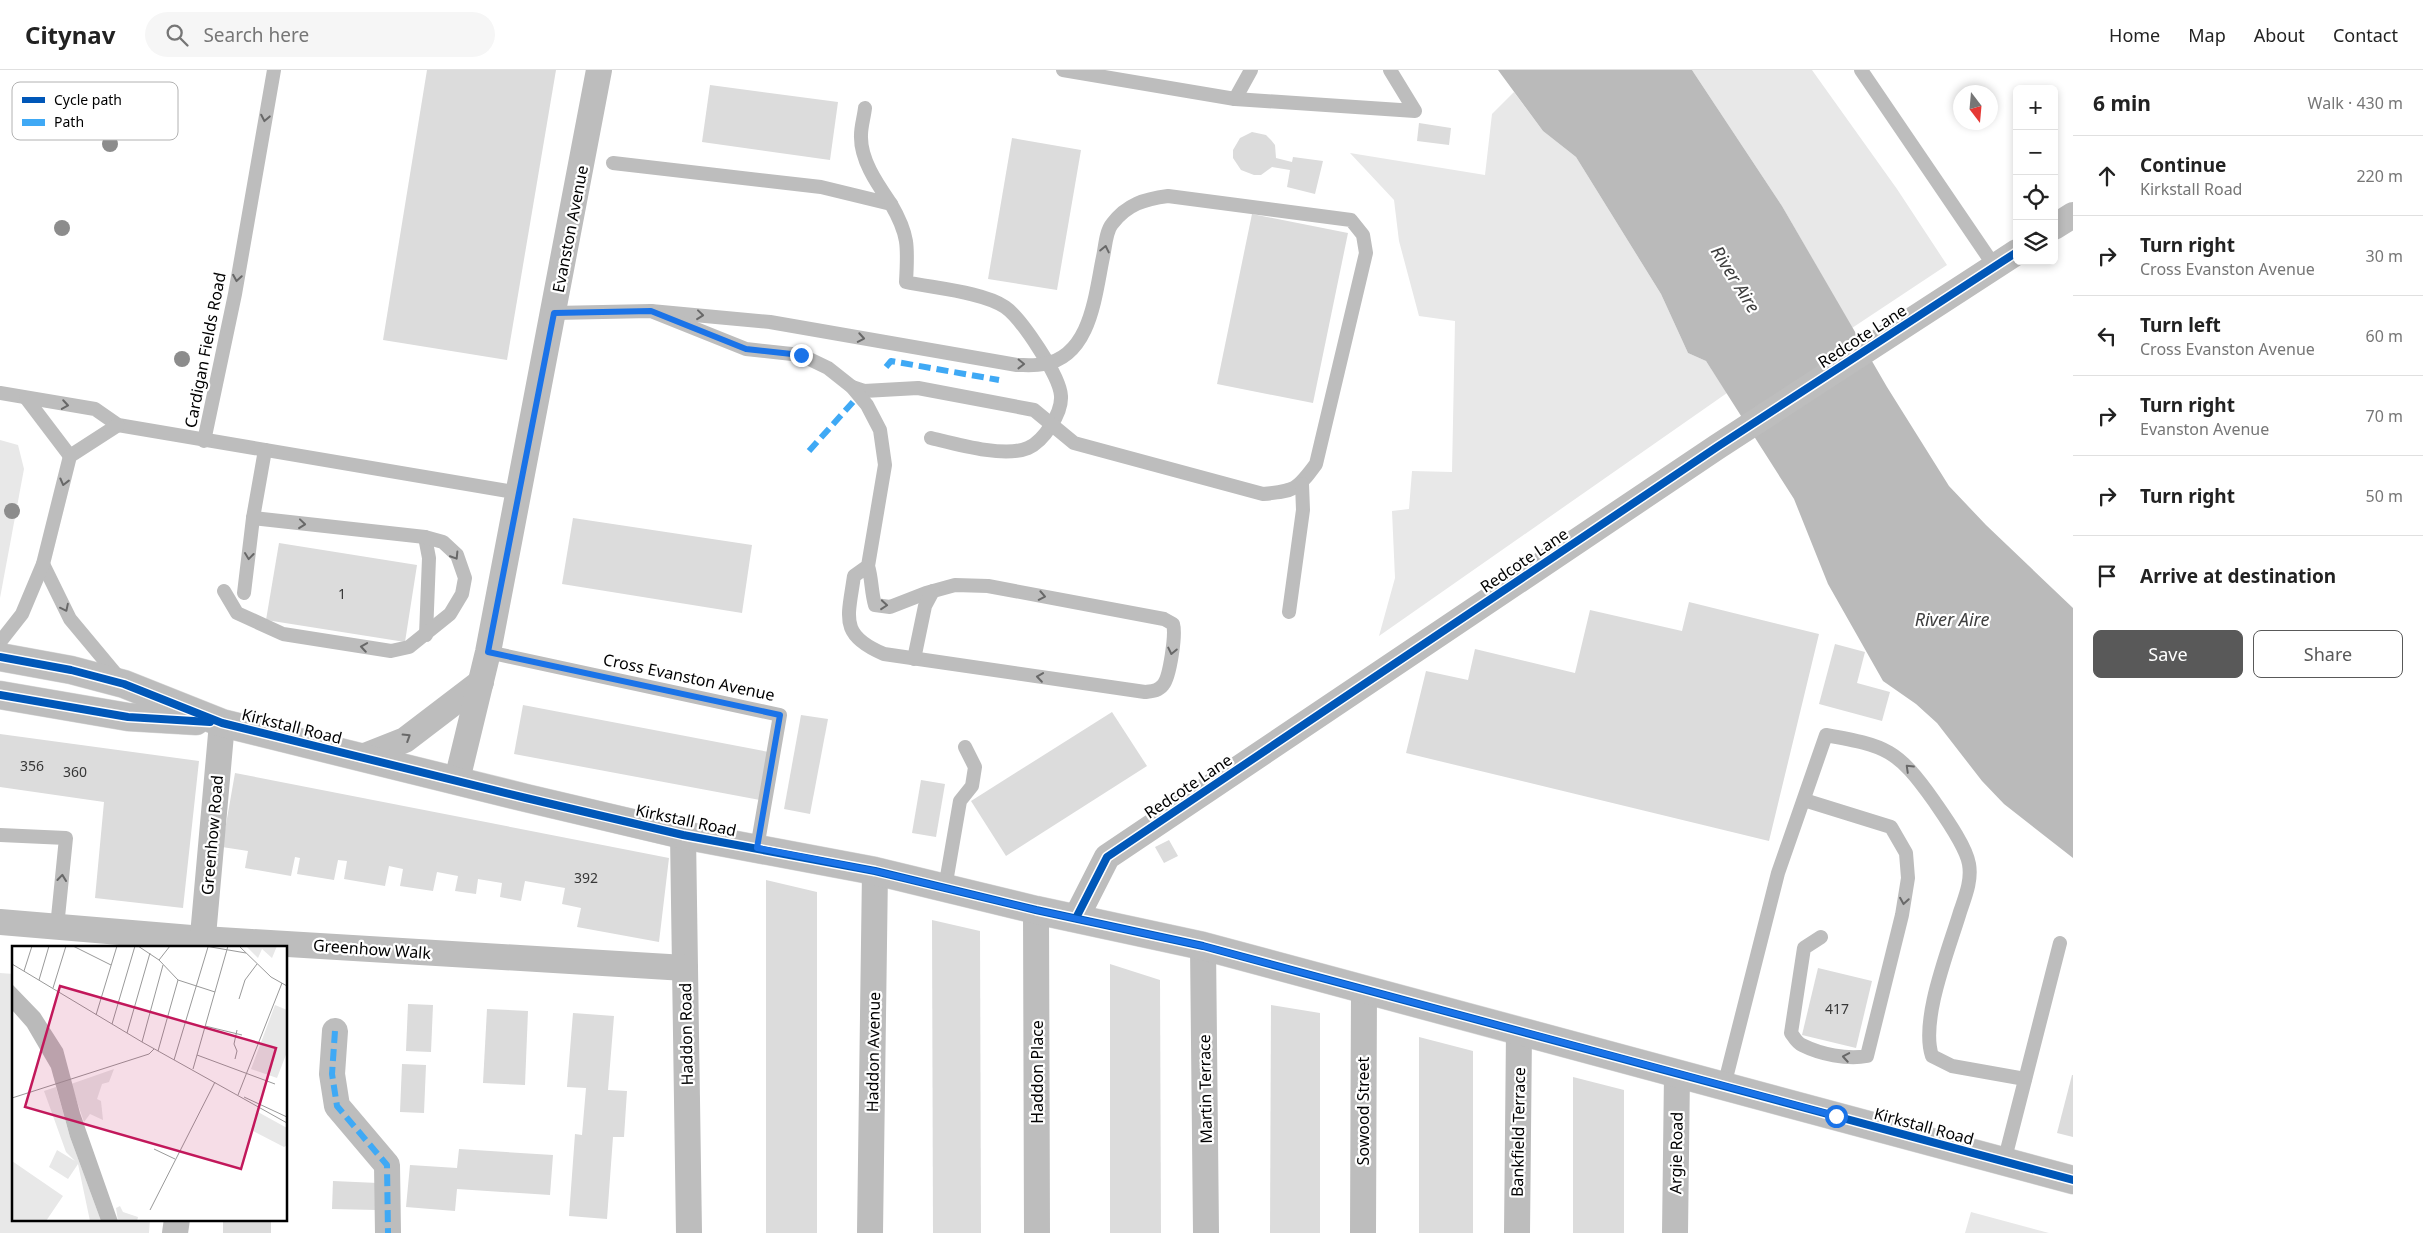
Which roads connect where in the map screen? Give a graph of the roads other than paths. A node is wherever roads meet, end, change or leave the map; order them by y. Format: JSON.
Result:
{"nodes":[{"id":1,"x":274,"y":70,"type":"edge"},
{"id":2,"x":600,"y":70,"type":"edge"},
{"id":3,"x":1063,"y":70,"type":"edge"},
{"id":4,"x":1251,"y":70,"type":"edge"},
{"id":5,"x":1390,"y":70,"type":"edge"},
{"id":6,"x":1861,"y":70,"type":"edge"},
{"id":7,"x":1235,"y":99,"type":"junction"},
{"id":8,"x":865,"y":108,"type":"dead end"},
{"id":9,"x":613,"y":163,"type":"dead end"},
{"id":10,"x":891,"y":204,"type":"junction"},
{"id":11,"x":2073,"y":215,"type":"edge"},
{"id":12,"x":2058,"y":224,"type":"edge"},
{"id":13,"x":2013,"y":255,"type":"edge"},
{"id":14,"x":1995,"y":267,"type":"junction"},
{"id":15,"x":651,"y":311,"type":"junction"},
{"id":16,"x":554,"y":313,"type":"junction"},
{"id":17,"x":1048,"y":362,"type":"junction"},
{"id":18,"x":852,"y":386,"type":"junction"},
{"id":19,"x":0,"y":393,"type":"edge"},
{"id":20,"x":26,"y":398,"type":"junction"},
{"id":21,"x":118,"y":425,"type":"junction"},
{"id":22,"x":1053,"y":426,"type":"junction"},
{"id":23,"x":931,"y":438,"type":"dead end"},
{"id":24,"x":204,"y":441,"type":"junction"},
{"id":25,"x":265,"y":450,"type":"junction"},
{"id":26,"x":70,"y":456,"type":"junction"},
{"id":27,"x":1302,"y":484,"type":"junction"},
{"id":28,"x":520,"y":494,"type":"junction"},
{"id":29,"x":253,"y":518,"type":"junction"},
{"id":30,"x":425,"y":537,"type":"junction"},
{"id":31,"x":43,"y":564,"type":"junction"},
{"id":32,"x":868,"y":566,"type":"junction"},
{"id":33,"x":224,"y":591,"type":"dead end"},
{"id":34,"x":933,"y":591,"type":"junction"},
{"id":35,"x":244,"y":593,"type":"dead end"},
{"id":36,"x":1289,"y":612,"type":"dead end"},
{"id":37,"x":426,"y":635,"type":"junction"},
{"id":38,"x":0,"y":642,"type":"edge"},
{"id":39,"x":488,"y":652,"type":"junction"},
{"id":40,"x":0,"y":657,"type":"edge"},
{"id":41,"x":914,"y":659,"type":"junction"},
{"id":42,"x":482,"y":682,"type":"junction"},
{"id":43,"x":124,"y":684,"type":"junction"},
{"id":44,"x":0,"y":695,"type":"edge"},
{"id":45,"x":222,"y":723,"type":"junction"},
{"id":46,"x":965,"y":747,"type":"dead end"},
{"id":47,"x":362,"y":757,"type":"junction"},
{"id":48,"x":457,"y":780,"type":"junction"},
{"id":49,"x":1804,"y":800,"type":"junction"},
{"id":50,"x":0,"y":834,"type":"edge"},
{"id":51,"x":683,"y":835,"type":"junction"},
{"id":52,"x":757,"y":848,"type":"junction"},
{"id":53,"x":875,"y":871,"type":"junction"},
{"id":54,"x":945,"y":888,"type":"junction"},
{"id":55,"x":1036,"y":910,"type":"junction"},
{"id":56,"x":1076,"y":918,"type":"junction"},
{"id":57,"x":0,"y":922,"type":"edge"},
{"id":58,"x":57,"y":927,"type":"junction"},
{"id":59,"x":1821,"y":937,"type":"dead end"},
{"id":60,"x":202,"y":943,"type":"edge"},
{"id":61,"x":2060,"y":943,"type":"dead end"},
{"id":62,"x":260,"y":946,"type":"edge"},
{"id":63,"x":1203,"y":946,"type":"junction"},
{"id":64,"x":288,"y":947,"type":"edge"},
{"id":65,"x":685,"y":968,"type":"junction"},
{"id":66,"x":1364,"y":989,"type":"junction"},
{"id":67,"x":335,"y":1031,"type":"dead end"},
{"id":68,"x":1519,"y":1031,"type":"junction"},
{"id":69,"x":1677,"y":1074,"type":"junction"},
{"id":70,"x":2024,"y":1079,"type":"junction"},
{"id":71,"x":1724,"y":1086,"type":"junction"},
{"id":72,"x":2004,"y":1162,"type":"junction"},
{"id":73,"x":2073,"y":1180,"type":"edge"},
{"id":74,"x":177,"y":1220,"type":"edge"},
{"id":75,"x":176,"y":1233,"type":"edge"},
{"id":76,"x":388,"y":1233,"type":"edge"},
{"id":77,"x":689,"y":1233,"type":"edge"},
{"id":78,"x":870,"y":1233,"type":"edge"},
{"id":79,"x":1037,"y":1233,"type":"edge"},
{"id":80,"x":1206,"y":1233,"type":"edge"},
{"id":81,"x":1363,"y":1233,"type":"edge"},
{"id":82,"x":1517,"y":1233,"type":"edge"},
{"id":83,"x":1675,"y":1233,"type":"edge"}],
"edges":[{"from":1,"to":24,"type":"lane","name":"Cardigan Fields Road","one_way":true},
{"from":2,"to":16,"type":"street","name":"Evanston Avenue"},
{"from":3,"to":7,"type":"lane"},
{"from":4,"to":7,"type":"lane"},
{"from":5,"to":7,"type":"lane"},
{"from":6,"to":14,"type":"lane"},
{"from":8,"to":10,"type":"lane"},
{"from":9,"to":10,"type":"lane"},
{"from":10,"to":17,"type":"lane"},
{"from":11,"to":12,"type":"street"},
{"from":13,"to":14,"type":"street","name":"Redcote Lane"},
{"from":14,"to":56,"type":"street","name":"Redcote Lane"},
{"from":15,"to":16,"type":"lane"},
{"from":15,"to":17,"type":"lane","one_way":true},
{"from":15,"to":18,"type":"lane"},
{"from":16,"to":28,"type":"street","name":"Evanston Avenue"},
{"from":17,"to":22,"type":"lane"},
{"from":17,"to":27,"type":"lane","one_way":true},
{"from":18,"to":22,"type":"lane"},
{"from":18,"to":32,"type":"lane"},
{"from":19,"to":20,"type":"lane"},
{"from":20,"to":21,"type":"lane","one_way":true},
{"from":20,"to":26,"type":"lane"},
{"from":21,"to":24,"type":"lane"},
{"from":21,"to":26,"type":"lane"},
{"from":22,"to":23,"type":"lane"},
{"from":22,"to":27,"type":"lane"},
{"from":24,"to":25,"type":"lane","name":"Cardigan Fields Road"},
{"from":25,"to":28,"type":"lane","name":"Cardigan Fields Road"},
{"from":25,"to":29,"type":"lane"},
{"from":26,"to":31,"type":"lane","one_way":true},
{"from":27,"to":36,"type":"lane"},
{"from":28,"to":39,"type":"street","name":"Evanston Avenue"},
{"from":29,"to":30,"type":"lane","one_way":true},
{"from":29,"to":35,"type":"lane","one_way":true},
{"from":30,"to":37,"type":"lane"},
{"from":30,"to":37,"type":"lane","one_way":true},
{"from":31,"to":38,"type":"lane"},
{"from":31,"to":43,"type":"lane","one_way":true},
{"from":32,"to":34,"type":"lane","one_way":true},
{"from":32,"to":41,"type":"lane"},
{"from":37,"to":33,"type":"lane","one_way":true},
{"from":34,"to":41,"type":"lane"},
{"from":34,"to":41,"type":"lane","one_way":true},
{"from":39,"to":42,"type":"street","name":"Evanston Avenue"},
{"from":39,"to":52,"type":"lane","name":"Cross Evanston Avenue"},
{"from":40,"to":43,"type":"main road","name":"Kirkstall Road"},
{"from":47,"to":42,"type":"street","one_way":true},
{"from":42,"to":48,"type":"street","name":"Evanston Avenue"},
{"from":43,"to":45,"type":"main road","name":"Kirkstall Road"},
{"from":44,"to":45,"type":"main road","name":"Kirkstall Road"},
{"from":45,"to":47,"type":"main road","name":"Kirkstall Road"},
{"from":45,"to":60,"type":"street","name":"Greenhow Road"},
{"from":46,"to":54,"type":"lane"},
{"from":47,"to":48,"type":"main road","name":"Kirkstall Road"},
{"from":48,"to":51,"type":"main road","name":"Kirkstall Road"},
{"from":49,"to":59,"type":"lane","one_way":true},
{"from":70,"to":49,"type":"lane","one_way":true},
{"from":49,"to":71,"type":"lane"},
{"from":58,"to":50,"type":"lane","one_way":true},
{"from":51,"to":52,"type":"main road","name":"Kirkstall Road"},
{"from":51,"to":65,"type":"street","name":"Haddon Road"},
{"from":52,"to":53,"type":"main road","name":"Kirkstall Road"},
{"from":53,"to":54,"type":"main road","name":"Kirkstall Road"},
{"from":53,"to":78,"type":"street","name":"Haddon Avenue"},
{"from":54,"to":55,"type":"main road","name":"Kirkstall Road"},
{"from":55,"to":56,"type":"main road","name":"Kirkstall Road"},
{"from":55,"to":79,"type":"street","name":"Haddon Place"},
{"from":56,"to":63,"type":"main road","name":"Kirkstall Road"},
{"from":57,"to":58,"type":"street","name":"Greenhow Walk"},
{"from":58,"to":60,"type":"street","name":"Greenhow Walk"},
{"from":60,"to":62,"type":"street","name":"Greenhow Walk"},
{"from":61,"to":70,"type":"lane"},
{"from":63,"to":66,"type":"main road","name":"Kirkstall Road"},
{"from":63,"to":80,"type":"street","name":"Martin Terrace"},
{"from":64,"to":65,"type":"street","name":"Greenhow Walk"},
{"from":65,"to":77,"type":"street","name":"Haddon Road"},
{"from":66,"to":68,"type":"main road","name":"Kirkstall Road"},
{"from":66,"to":81,"type":"street","name":"Sowood Street"},
{"from":67,"to":76,"type":"street"},
{"from":68,"to":69,"type":"main road","name":"Kirkstall Road"},
{"from":68,"to":82,"type":"street","name":"Bankfield Terrace"},
{"from":69,"to":71,"type":"main road","name":"Kirkstall Road"},
{"from":69,"to":83,"type":"street","name":"Argie Road"},
{"from":70,"to":72,"type":"lane"},
{"from":71,"to":72,"type":"main road","name":"Kirkstall Road"},
{"from":72,"to":73,"type":"main road","name":"Kirkstall Road"},
{"from":74,"to":75,"type":"street"}]}
